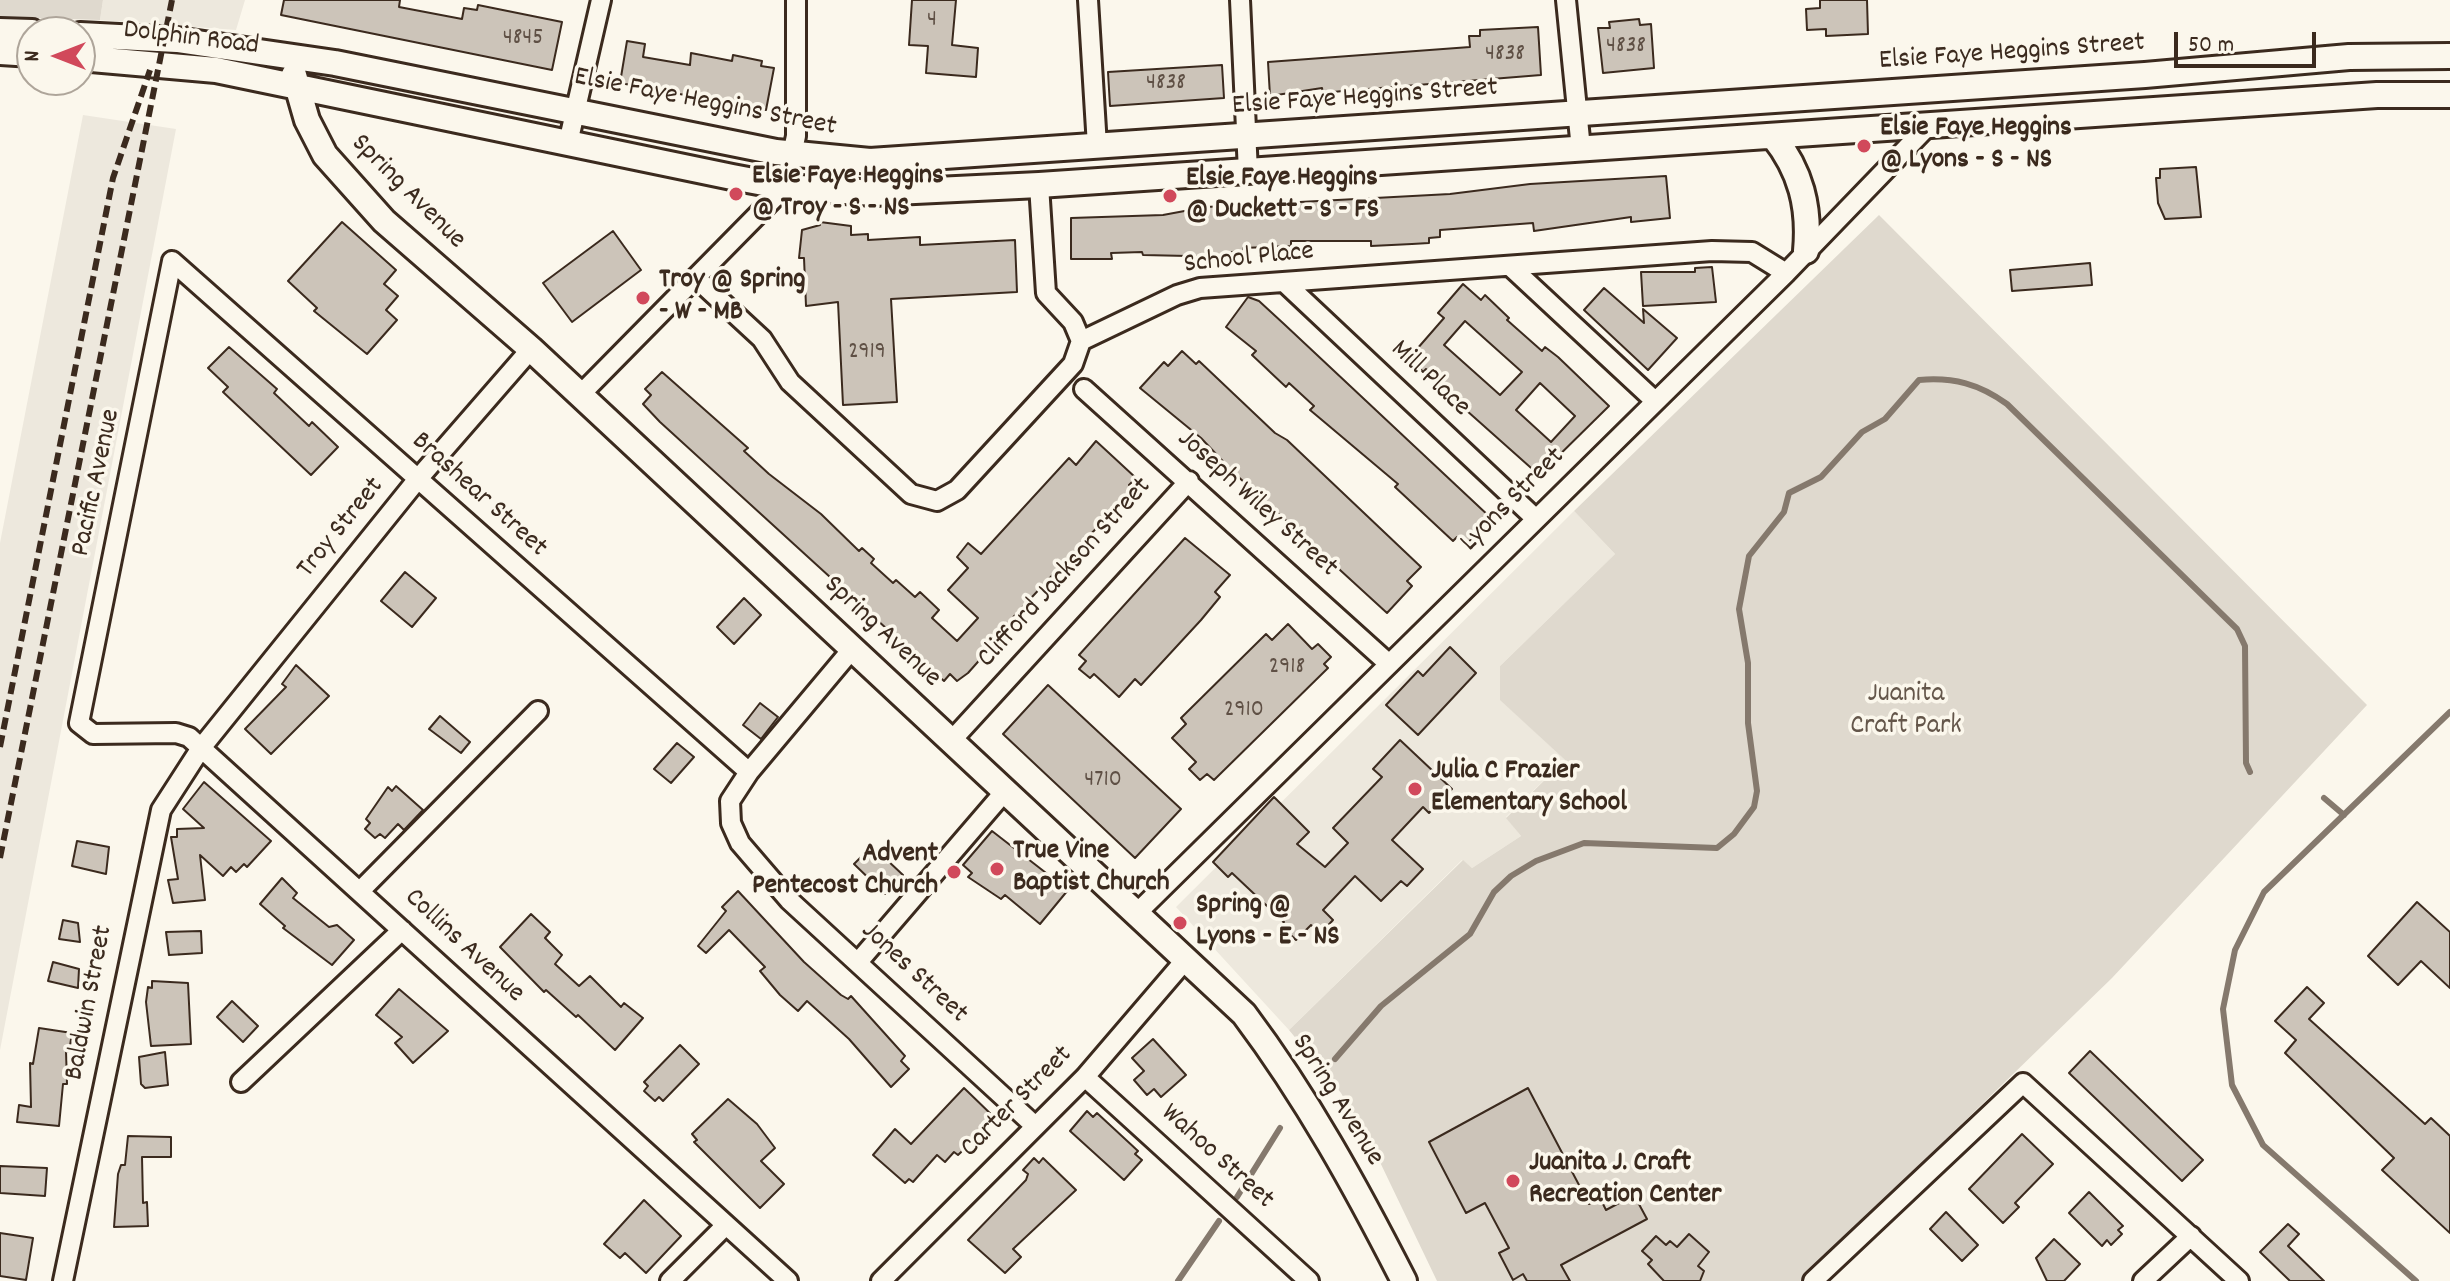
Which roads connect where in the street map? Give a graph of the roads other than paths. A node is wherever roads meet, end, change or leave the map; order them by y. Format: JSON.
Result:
{"nodes":[{"id":1,"x":601,"y":0,"type":"edge"},
{"id":2,"x":796,"y":0,"type":"edge"},
{"id":3,"x":1088,"y":0,"type":"edge"},
{"id":4,"x":1240,"y":0,"type":"edge"},
{"id":5,"x":1566,"y":0,"type":"edge"},
{"id":6,"x":96,"y":36,"type":"edge"},
{"id":7,"x":2450,"y":56,"type":"edge"},
{"id":8,"x":293,"y":57,"type":"junction"},
{"id":9,"x":96,"y":59,"type":"edge"},
{"id":10,"x":2192,"y":71,"type":"junction"},
{"id":11,"x":295,"y":86,"type":"junction"},
{"id":12,"x":2450,"y":95,"type":"edge"},
{"id":13,"x":2194,"y":109,"type":"junction"},
{"id":14,"x":576,"y":110,"type":"junction"},
{"id":15,"x":1578,"y":114,"type":"junction"},
{"id":16,"x":1927,"y":127,"type":"junction"},
{"id":17,"x":1773,"y":136,"type":"junction"},
{"id":18,"x":1249,"y":138,"type":"junction"},
{"id":19,"x":568,"y":143,"type":"junction"},
{"id":20,"x":1097,"y":146,"type":"junction"},
{"id":21,"x":1581,"y":149,"type":"junction"},
{"id":22,"x":792,"y":155,"type":"junction"},
{"id":23,"x":1248,"y":172,"type":"junction"},
{"id":24,"x":1039,"y":185,"type":"junction"},
{"id":25,"x":785,"y":187,"type":"junction"},
{"id":26,"x":1806,"y":251,"type":"junction"},
{"id":27,"x":172,"y":261,"type":"joint"},
{"id":28,"x":1512,"y":268,"type":"junction"},
{"id":29,"x":1786,"y":273,"type":"junction"},
{"id":30,"x":696,"y":278,"type":"junction"},
{"id":31,"x":1284,"y":282,"type":"junction"},
{"id":32,"x":1081,"y":341,"type":"junction"},
{"id":33,"x":531,"y":349,"type":"junction"},
{"id":34,"x":1084,"y":389,"type":"dead end"},
{"id":35,"x":580,"y":395,"type":"junction"},
{"id":36,"x":1655,"y":401,"type":"junction"},
{"id":37,"x":417,"y":480,"type":"junction"},
{"id":38,"x":1189,"y":481,"type":"junction"},
{"id":39,"x":1536,"y":519,"type":"junction"},
{"id":40,"x":853,"y":648,"type":"junction"},
{"id":41,"x":1389,"y":664,"type":"junction"},
{"id":42,"x":538,"y":711,"type":"dead end"},
{"id":43,"x":79,"y":716,"type":"joint"},
{"id":44,"x":952,"y":740,"type":"junction"},
{"id":45,"x":201,"y":748,"type":"junction"},
{"id":46,"x":749,"y":772,"type":"junction"},
{"id":47,"x":1006,"y":790,"type":"junction"},
{"id":48,"x":361,"y":890,"type":"junction"},
{"id":49,"x":1138,"y":912,"type":"junction"},
{"id":50,"x":402,"y":930,"type":"junction"},
{"id":51,"x":1187,"y":958,"type":"junction"},
{"id":52,"x":859,"y":961,"type":"junction"},
{"id":53,"x":1085,"y":1077,"type":"junction"},
{"id":54,"x":241,"y":1082,"type":"dead end"},
{"id":55,"x":1034,"y":1125,"type":"junction"},
{"id":56,"x":726,"y":1225,"type":"junction"},
{"id":57,"x":2191,"y":1236,"type":"junction"},
{"id":58,"x":63,"y":1281,"type":"edge"},
{"id":59,"x":670,"y":1281,"type":"edge"},
{"id":60,"x":788,"y":1281,"type":"edge"},
{"id":61,"x":881,"y":1281,"type":"edge"},
{"id":62,"x":1309,"y":1281,"type":"edge"},
{"id":63,"x":1404,"y":1281,"type":"edge"},
{"id":64,"x":1813,"y":1281,"type":"edge"},
{"id":65,"x":2143,"y":1281,"type":"edge"},
{"id":66,"x":2239,"y":1281,"type":"edge"}],
"edges":[{"from":1,"to":14,"type":"street"},
{"from":2,"to":22,"type":"street"},
{"from":3,"to":20,"type":"street"},
{"from":4,"to":18,"type":"street"},
{"from":5,"to":15,"type":"street"},
{"from":6,"to":8,"type":"main road","name":"Dolphin Road"},
{"from":7,"to":10,"type":"main road","name":"Elsie Faye Heggins Street"},
{"from":8,"to":11,"type":"main road","name":"Spring Avenue"},
{"from":8,"to":14,"type":"main road","name":"Elsie Faye Heggins Street"},
{"from":9,"to":11,"type":"main road","name":"Dolphin Road"},
{"from":10,"to":13,"type":"main road"},
{"from":10,"to":15,"type":"main road","name":"Elsie Faye Heggins Street"},
{"from":11,"to":19,"type":"main road"},
{"from":11,"to":33,"type":"main road","name":"Spring Avenue"},
{"from":12,"to":13,"type":"main road"},
{"from":13,"to":16,"type":"main road"},
{"from":14,"to":19,"type":"street"},
{"from":14,"to":22,"type":"main road","name":"Elsie Faye Heggins Street"},
{"from":15,"to":18,"type":"main road","name":"Elsie Faye Heggins Street"},
{"from":15,"to":21,"type":"street"},
{"from":16,"to":17,"type":"main road"},
{"from":16,"to":26,"type":"street","name":"Lyons Street"},
{"from":17,"to":21,"type":"main road"},
{"from":17,"to":26,"type":"main road"},
{"from":18,"to":20,"type":"main road","name":"Elsie Faye Heggins Street"},
{"from":18,"to":23,"type":"street"},
{"from":19,"to":25,"type":"main road"},
{"from":20,"to":22,"type":"main road","name":"Elsie Faye Heggins Street"},
{"from":21,"to":23,"type":"main road"},
{"from":22,"to":25,"type":"street"},
{"from":23,"to":24,"type":"main road"},
{"from":24,"to":25,"type":"main road"},
{"from":24,"to":32,"type":"street"},
{"from":25,"to":30,"type":"street"},
{"from":26,"to":29,"type":"street","name":"Lyons Street"},
{"from":27,"to":37,"type":"street","name":"Brashear Street"},
{"from":27,"to":43,"type":"street","name":"Pacific Avenue"},
{"from":28,"to":29,"type":"street","name":"School Place"},
{"from":28,"to":31,"type":"street","name":"School Place"},
{"from":28,"to":36,"type":"street"},
{"from":29,"to":36,"type":"street","name":"Lyons Street"},
{"from":30,"to":32,"type":"street"},
{"from":30,"to":35,"type":"street"},
{"from":31,"to":32,"type":"street","name":"School Place"},
{"from":31,"to":39,"type":"street","name":"Mill Place"},
{"from":33,"to":35,"type":"main road","name":"Spring Avenue"},
{"from":33,"to":37,"type":"street","name":"Troy Street"},
{"from":34,"to":38,"type":"street","name":"Joseph Wiley Street"},
{"from":35,"to":40,"type":"main road","name":"Spring Avenue"},
{"from":36,"to":39,"type":"street","name":"Lyons Street"},
{"from":37,"to":45,"type":"street","name":"Troy Street"},
{"from":37,"to":46,"type":"street","name":"Brashear Street"},
{"from":38,"to":41,"type":"street","name":"Joseph Wiley Street"},
{"from":38,"to":44,"type":"street","name":"Clifford Jackson Street"},
{"from":39,"to":41,"type":"street","name":"Lyons Street"},
{"from":40,"to":44,"type":"main road","name":"Spring Avenue"},
{"from":40,"to":46,"type":"street"},
{"from":41,"to":49,"type":"street","name":"Lyons Street"},
{"from":42,"to":48,"type":"street"},
{"from":43,"to":45,"type":"street","name":"Collins Avenue"},
{"from":44,"to":47,"type":"main road","name":"Spring Avenue"},
{"from":45,"to":48,"type":"street","name":"Collins Avenue"},
{"from":45,"to":58,"type":"street","name":"Baldwin Street"},
{"from":46,"to":52,"type":"street","name":"Jones Street"},
{"from":47,"to":49,"type":"main road","name":"Spring Avenue"},
{"from":47,"to":52,"type":"street"},
{"from":48,"to":50,"type":"street","name":"Collins Avenue"},
{"from":49,"to":51,"type":"main road","name":"Spring Avenue"},
{"from":50,"to":54,"type":"street"},
{"from":50,"to":56,"type":"street","name":"Collins Avenue"},
{"from":51,"to":53,"type":"street","name":"Carter Street"},
{"from":51,"to":63,"type":"main road","name":"Spring Avenue"},
{"from":52,"to":55,"type":"street","name":"Jones Street"},
{"from":53,"to":55,"type":"street","name":"Carter Street"},
{"from":53,"to":62,"type":"street","name":"Wahoo Street"},
{"from":55,"to":61,"type":"street","name":"Carter Street"},
{"from":56,"to":59,"type":"street"},
{"from":56,"to":60,"type":"street","name":"Collins Avenue"},
{"from":57,"to":64,"type":"street"},
{"from":57,"to":65,"type":"street"},
{"from":57,"to":66,"type":"street"}]}
